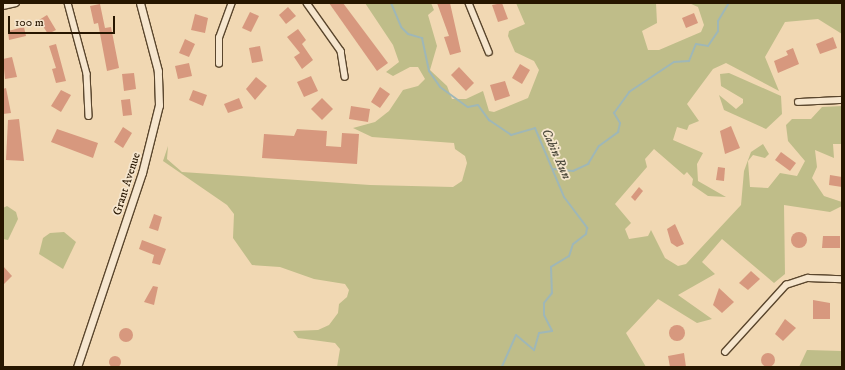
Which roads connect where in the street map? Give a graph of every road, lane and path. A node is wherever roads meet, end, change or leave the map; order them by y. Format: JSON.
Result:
{"nodes":[{"id":1,"x":16,"y":3,"type":"edge"},
{"id":2,"x":68,"y":3,"type":"edge"},
{"id":3,"x":140,"y":3,"type":"edge"},
{"id":4,"x":232,"y":3,"type":"edge"},
{"id":5,"x":308,"y":3,"type":"edge"},
{"id":6,"x":469,"y":3,"type":"edge"},
{"id":7,"x":3,"y":6,"type":"edge"},
{"id":8,"x":489,"y":52,"type":"dead end"},
{"id":9,"x":219,"y":64,"type":"dead end"},
{"id":10,"x":345,"y":77,"type":"dead end"},
{"id":11,"x":842,"y":100,"type":"edge"},
{"id":12,"x":798,"y":102,"type":"dead end"},
{"id":13,"x":89,"y":116,"type":"dead end"},
{"id":14,"x":842,"y":279,"type":"edge"},
{"id":15,"x":725,"y":352,"type":"dead end"},
{"id":16,"x":77,"y":367,"type":"edge"}],
"edges":[{"from":1,"to":7,"type":"street"},
{"from":2,"to":13,"type":"street"},
{"from":3,"to":16,"type":"street","name":"Grant Avenue"},
{"from":4,"to":9,"type":"street"},
{"from":5,"to":10,"type":"street"},
{"from":6,"to":8,"type":"street"},
{"from":11,"to":12,"type":"street"},
{"from":14,"to":15,"type":"street"}]}
